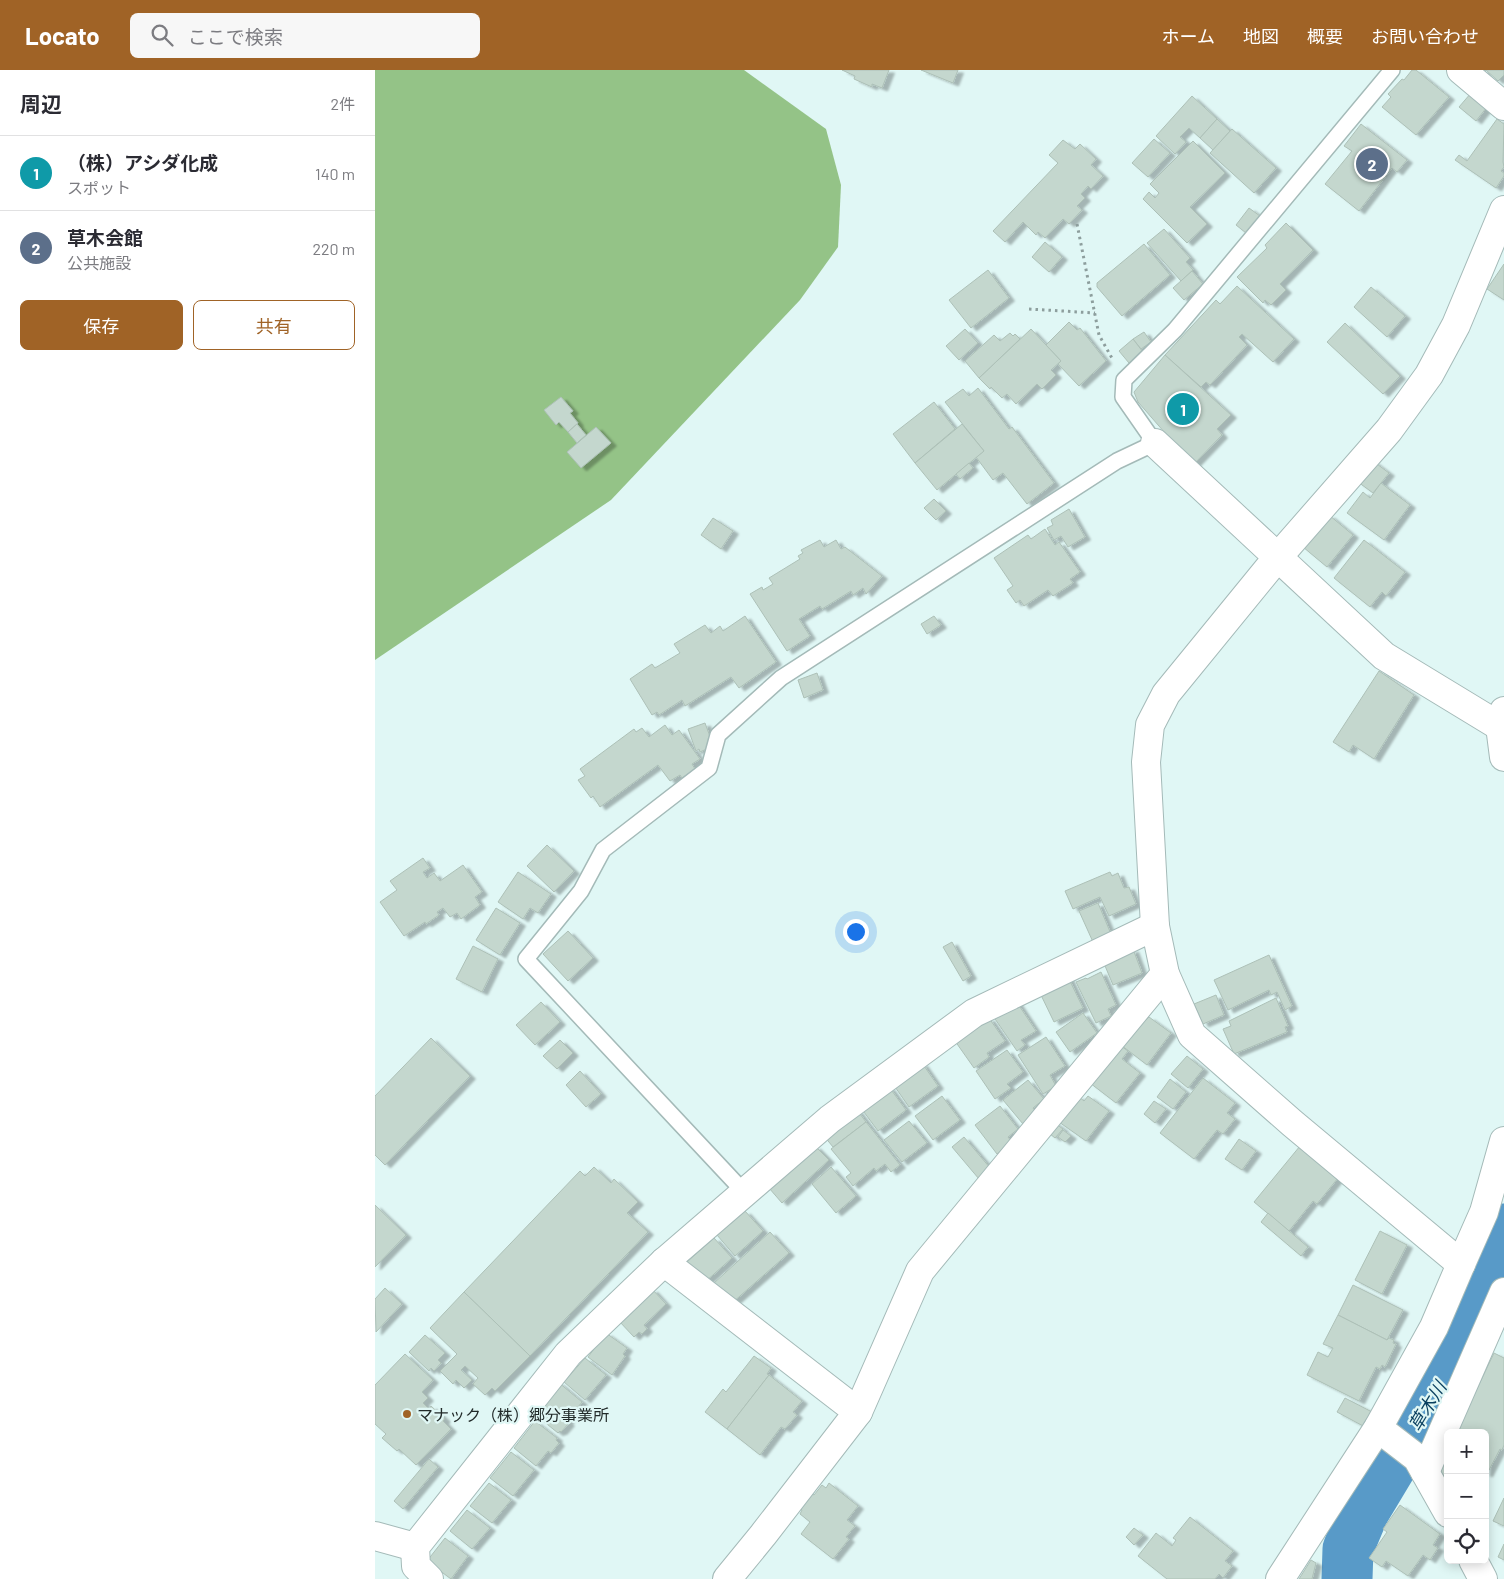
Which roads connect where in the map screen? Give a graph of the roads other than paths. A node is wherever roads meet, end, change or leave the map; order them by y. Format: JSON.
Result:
{"nodes":[{"id":1,"x":1392,"y":70,"type":"edge"},
{"id":2,"x":1461,"y":70,"type":"edge"},
{"id":3,"x":1504,"y":106,"type":"edge"},
{"id":4,"x":1504,"y":210,"type":"edge"},
{"id":5,"x":1155,"y":443,"type":"junction"},
{"id":6,"x":1277,"y":558,"type":"junction"},
{"id":7,"x":1503,"y":722,"type":"edge"},
{"id":8,"x":1504,"y":757,"type":"edge"},
{"id":9,"x":1155,"y":926,"type":"junction"},
{"id":10,"x":1165,"y":974,"type":"junction"},
{"id":11,"x":1504,"y":1141,"type":"edge"},
{"id":12,"x":745,"y":1193,"type":"junction"},
{"id":13,"x":664,"y":1262,"type":"junction"},
{"id":14,"x":1461,"y":1264,"type":"junction"},
{"id":15,"x":1504,"y":1292,"type":"edge"},
{"id":16,"x":858,"y":1412,"type":"junction"},
{"id":17,"x":1383,"y":1431,"type":"junction"},
{"id":18,"x":1421,"y":1465,"type":"junction"},
{"id":19,"x":1444,"y":1507,"type":"edge"},
{"id":20,"x":375,"y":1536,"type":"edge"},
{"id":21,"x":415,"y":1548,"type":"junction"},
{"id":22,"x":1475,"y":1564,"type":"edge"},
{"id":23,"x":429,"y":1579,"type":"edge"},
{"id":24,"x":727,"y":1579,"type":"edge"},
{"id":25,"x":1280,"y":1579,"type":"edge"},
{"id":26,"x":1483,"y":1579,"type":"edge"}],
"edges":[{"from":1,"to":5,"type":"lane"},
{"from":2,"to":3,"type":"street"},
{"from":4,"to":6,"type":"street"},
{"from":5,"to":6,"type":"street"},
{"from":5,"to":12,"type":"lane"},
{"from":6,"to":7,"type":"street"},
{"from":6,"to":9,"type":"street"},
{"from":7,"to":8,"type":"street"},
{"from":9,"to":10,"type":"street"},
{"from":9,"to":12,"type":"street"},
{"from":10,"to":14,"type":"street"},
{"from":10,"to":16,"type":"street"},
{"from":11,"to":14,"type":"street"},
{"from":12,"to":13,"type":"street"},
{"from":13,"to":16,"type":"street"},
{"from":13,"to":21,"type":"street"},
{"from":14,"to":17,"type":"street"},
{"from":15,"to":18,"type":"street"},
{"from":16,"to":24,"type":"street"},
{"from":17,"to":18,"type":"street"},
{"from":17,"to":25,"type":"street"},
{"from":18,"to":19,"type":"street"},
{"from":20,"to":21,"type":"street"},
{"from":21,"to":23,"type":"street"},
{"from":22,"to":26,"type":"street"}]}
